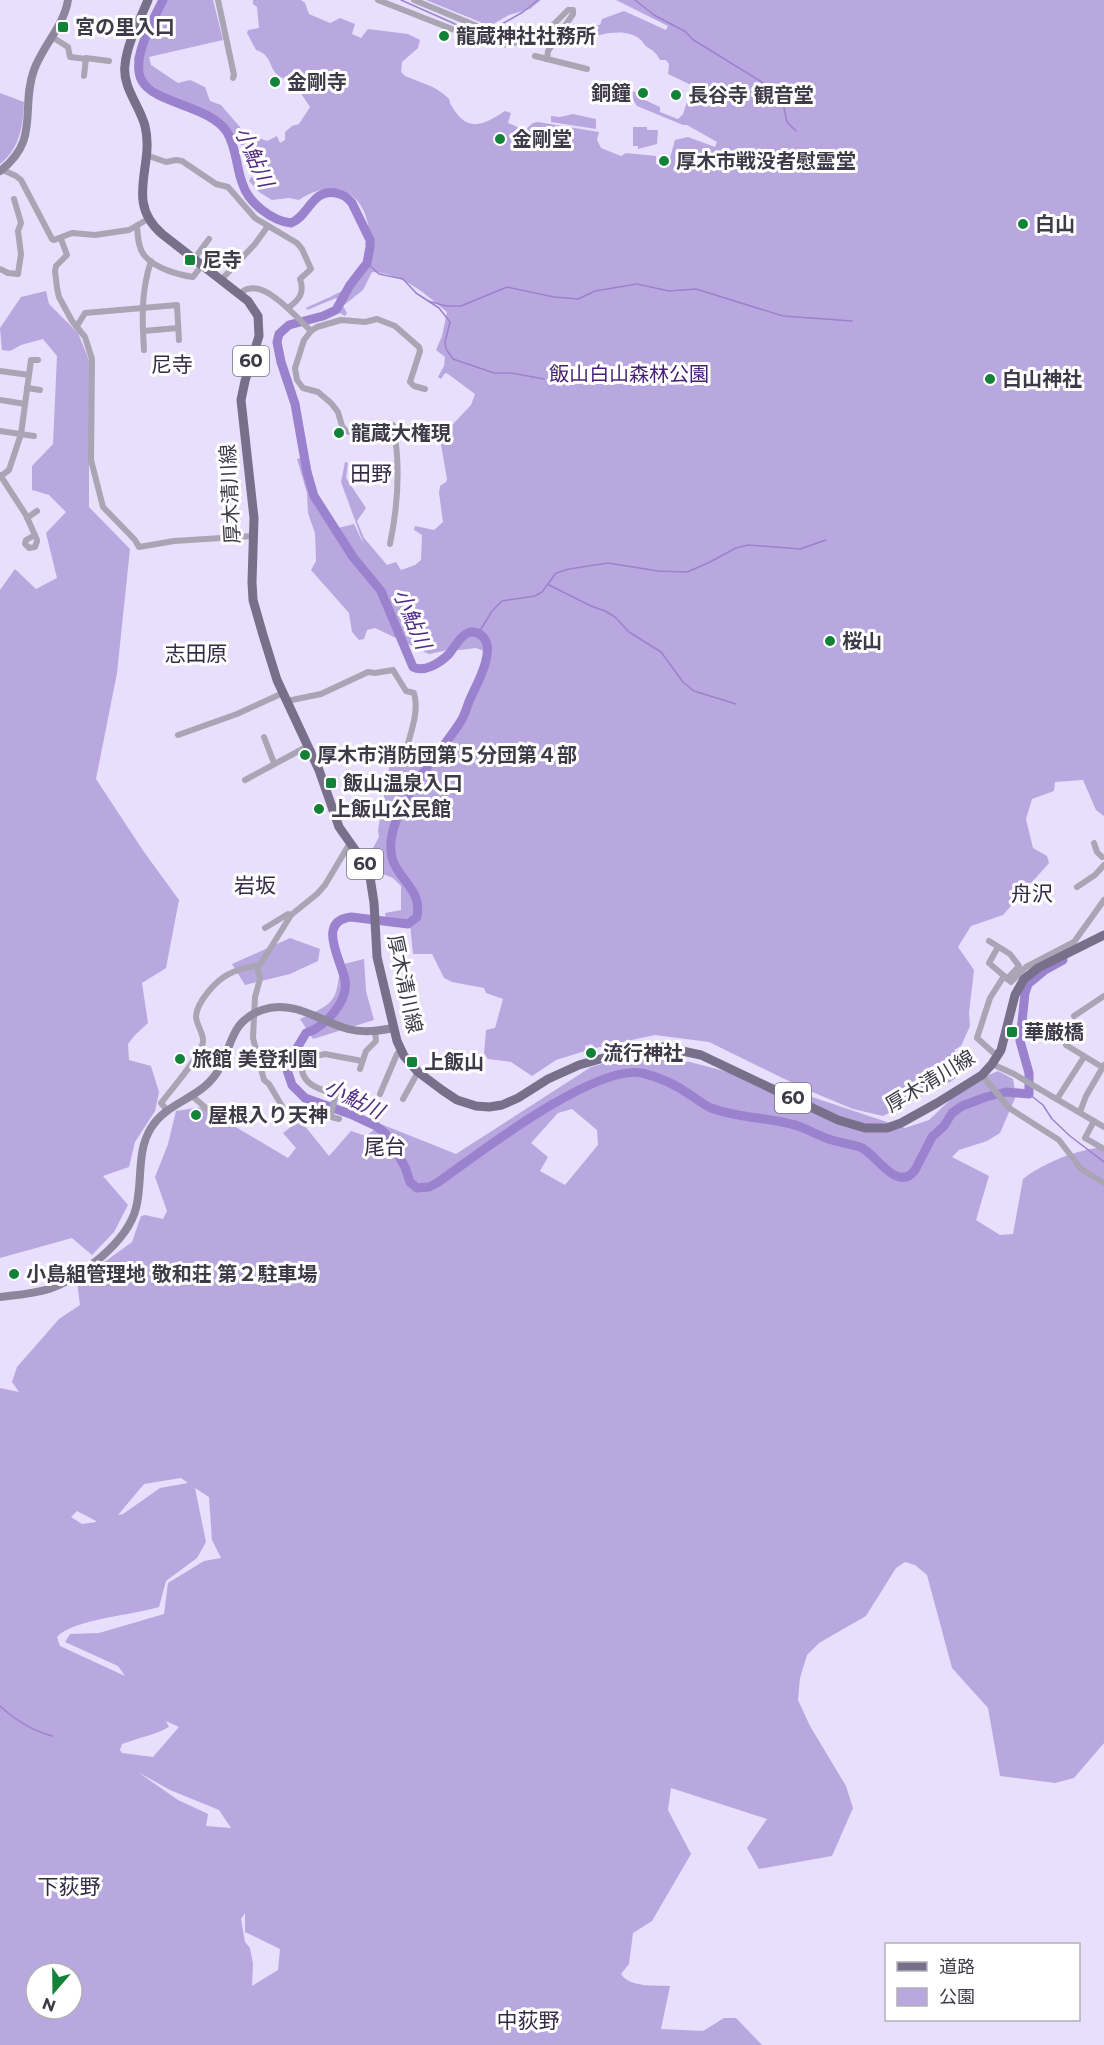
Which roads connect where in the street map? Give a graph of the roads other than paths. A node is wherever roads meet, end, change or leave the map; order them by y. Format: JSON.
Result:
{"nodes":[{"id":1,"x":68,"y":0,"type":"edge"},
{"id":2,"x":148,"y":0,"type":"edge"},
{"id":3,"x":218,"y":0,"type":"edge"},
{"id":4,"x":378,"y":0,"type":"edge"},
{"id":5,"x":414,"y":0,"type":"edge"},
{"id":6,"x":52,"y":37,"type":"junction"},
{"id":7,"x":485,"y":42,"type":"junction"},
{"id":8,"x":535,"y":57,"type":"dead end"},
{"id":9,"x":86,"y":59,"type":"junction"},
{"id":10,"x":547,"y":59,"type":"junction"},
{"id":11,"x":109,"y":61,"type":"dead end"},
{"id":12,"x":587,"y":69,"type":"dead end"},
{"id":13,"x":84,"y":76,"type":"dead end"},
{"id":14,"x":233,"y":78,"type":"dead end"},
{"id":15,"x":146,"y":155,"type":"junction"},
{"id":16,"x":1,"y":170,"type":"edge"},
{"id":17,"x":14,"y":199,"type":"dead end"},
{"id":18,"x":148,"y":219,"type":"junction"},
{"id":19,"x":268,"y":226,"type":"junction"},
{"id":20,"x":137,"y":227,"type":"junction"},
{"id":21,"x":61,"y":239,"type":"junction"},
{"id":22,"x":209,"y":239,"type":"dead end"},
{"id":23,"x":151,"y":261,"type":"junction"},
{"id":24,"x":198,"y":262,"type":"junction"},
{"id":25,"x":0,"y":269,"type":"edge"},
{"id":26,"x":221,"y":280,"type":"junction"},
{"id":27,"x":239,"y":294,"type":"junction"},
{"id":28,"x":142,"y":308,"type":"junction"},
{"id":29,"x":288,"y":309,"type":"junction"},
{"id":30,"x":77,"y":326,"type":"junction"},
{"id":31,"x":178,"y":328,"type":"junction"},
{"id":32,"x":309,"y":330,"type":"junction"},
{"id":33,"x":143,"y":331,"type":"junction"},
{"id":34,"x":179,"y":340,"type":"dead end"},
{"id":35,"x":144,"y":350,"type":"dead end"},
{"id":36,"x":38,"y":360,"type":"dead end"},
{"id":37,"x":0,"y":371,"type":"edge"},
{"id":38,"x":29,"y":375,"type":"junction"},
{"id":39,"x":27,"y":388,"type":"junction"},
{"id":40,"x":425,"y":389,"type":"dead end"},
{"id":41,"x":40,"y":390,"type":"dead end"},
{"id":42,"x":0,"y":400,"type":"edge"},
{"id":43,"x":25,"y":404,"type":"junction"},
{"id":44,"x":0,"y":431,"type":"edge"},
{"id":45,"x":21,"y":434,"type":"junction"},
{"id":46,"x":34,"y":436,"type":"dead end"},
{"id":47,"x":1,"y":475,"type":"edge"},
{"id":48,"x":10,"y":490,"type":"junction"},
{"id":49,"x":3,"y":495,"type":"dead end"},
{"id":50,"x":37,"y":511,"type":"dead end"},
{"id":51,"x":27,"y":518,"type":"junction"},
{"id":52,"x":34,"y":536,"type":"dead end"},
{"id":53,"x":253,"y":536,"type":"junction"},
{"id":54,"x":390,"y":544,"type":"dead end"},
{"id":55,"x":285,"y":697,"type":"junction"},
{"id":56,"x":178,"y":735,"type":"dead end"},
{"id":57,"x":264,"y":737,"type":"dead end"},
{"id":58,"x":308,"y":746,"type":"junction"},
{"id":59,"x":407,"y":747,"type":"dead end"},
{"id":60,"x":274,"y":763,"type":"junction"},
{"id":61,"x":245,"y":780,"type":"dead end"},
{"id":62,"x":350,"y":843,"type":"junction"},
{"id":63,"x":1094,"y":843,"type":"dead end"},
{"id":64,"x":1104,"y":849,"type":"edge"},
{"id":65,"x":1103,"y":858,"type":"edge"},
{"id":66,"x":1104,"y":865,"type":"edge"},
{"id":67,"x":1077,"y":887,"type":"dead end"},
{"id":68,"x":1104,"y":900,"type":"edge"},
{"id":69,"x":291,"y":915,"type":"junction"},
{"id":70,"x":265,"y":928,"type":"dead end"},
{"id":71,"x":1104,"y":935,"type":"edge"},
{"id":72,"x":989,"y":941,"type":"dead end"},
{"id":73,"x":998,"y":947,"type":"junction"},
{"id":74,"x":1037,"y":965,"type":"junction"},
{"id":75,"x":256,"y":966,"type":"junction"},
{"id":76,"x":1005,"y":977,"type":"junction"},
{"id":77,"x":1104,"y":996,"type":"edge"},
{"id":78,"x":254,"y":1013,"type":"junction"},
{"id":79,"x":1074,"y":1016,"type":"dead end"},
{"id":80,"x":393,"y":1028,"type":"junction"},
{"id":81,"x":377,"y":1036,"type":"junction"},
{"id":82,"x":1064,"y":1036,"type":"dead end"},
{"id":83,"x":403,"y":1053,"type":"junction"},
{"id":84,"x":1084,"y":1057,"type":"junction"},
{"id":85,"x":995,"y":1060,"type":"junction"},
{"id":86,"x":362,"y":1061,"type":"junction"},
{"id":87,"x":1103,"y":1066,"type":"edge"},
{"id":88,"x":360,"y":1069,"type":"dead end"},
{"id":89,"x":418,"y":1072,"type":"junction"},
{"id":90,"x":982,"y":1075,"type":"junction"},
{"id":91,"x":380,"y":1094,"type":"dead end"},
{"id":92,"x":192,"y":1096,"type":"junction"},
{"id":93,"x":1054,"y":1097,"type":"junction"},
{"id":94,"x":404,"y":1099,"type":"dead end"},
{"id":95,"x":234,"y":1105,"type":"dead end"},
{"id":96,"x":167,"y":1110,"type":"junction"},
{"id":97,"x":1080,"y":1112,"type":"junction"},
{"id":98,"x":286,"y":1113,"type":"dead end"},
{"id":99,"x":316,"y":1113,"type":"dead end"},
{"id":100,"x":331,"y":1116,"type":"junction"},
{"id":101,"x":339,"y":1119,"type":"dead end"},
{"id":102,"x":1094,"y":1121,"type":"junction"},
{"id":103,"x":1104,"y":1127,"type":"edge"},
{"id":104,"x":1104,"y":1149,"type":"edge"},
{"id":105,"x":1104,"y":1183,"type":"edge"},
{"id":106,"x":0,"y":1297,"type":"edge"}],
"edges":[{"from":1,"to":6,"type":"street"},
{"from":2,"to":15,"type":"main road"},
{"from":3,"to":14,"type":"street"},
{"from":4,"to":7,"type":"street"},
{"from":5,"to":7,"type":"street"},
{"from":6,"to":9,"type":"street"},
{"from":6,"to":16,"type":"street"},
{"from":7,"to":10,"type":"street"},
{"from":8,"to":10,"type":"street"},
{"from":9,"to":11,"type":"street"},
{"from":9,"to":13,"type":"street"},
{"from":10,"to":12,"type":"street"},
{"from":15,"to":18,"type":"main road"},
{"from":15,"to":19,"type":"street"},
{"from":16,"to":21,"type":"street"},
{"from":17,"to":25,"type":"street"},
{"from":18,"to":20,"type":"street"},
{"from":18,"to":24,"type":"main road","name":"厚木清川線","number":"60"},
{"from":19,"to":26,"type":"street"},
{"from":19,"to":29,"type":"street"},
{"from":20,"to":21,"type":"street"},
{"from":20,"to":23,"type":"street"},
{"from":21,"to":30,"type":"street"},
{"from":22,"to":24,"type":"street"},
{"from":23,"to":24,"type":"street"},
{"from":23,"to":28,"type":"street"},
{"from":24,"to":26,"type":"main road","name":"厚木清川線","number":"60"},
{"from":26,"to":27,"type":"main road","name":"厚木清川線","number":"60"},
{"from":27,"to":29,"type":"street"},
{"from":27,"to":53,"type":"main road","name":"厚木清川線","number":"60"},
{"from":28,"to":30,"type":"street"},
{"from":28,"to":31,"type":"street"},
{"from":28,"to":33,"type":"street"},
{"from":29,"to":32,"type":"street"},
{"from":30,"to":53,"type":"street"},
{"from":31,"to":33,"type":"street"},
{"from":31,"to":34,"type":"street"},
{"from":32,"to":40,"type":"street"},
{"from":32,"to":54,"type":"street"},
{"from":33,"to":35,"type":"street"},
{"from":36,"to":38,"type":"street"},
{"from":37,"to":38,"type":"street"},
{"from":38,"to":39,"type":"street"},
{"from":39,"to":41,"type":"street"},
{"from":39,"to":43,"type":"street"},
{"from":42,"to":43,"type":"street"},
{"from":43,"to":45,"type":"street"},
{"from":44,"to":45,"type":"street"},
{"from":45,"to":46,"type":"street"},
{"from":45,"to":47,"type":"street"},
{"from":47,"to":48,"type":"street"},
{"from":48,"to":49,"type":"street"},
{"from":48,"to":51,"type":"street"},
{"from":50,"to":51,"type":"street"},
{"from":51,"to":52,"type":"street"},
{"from":53,"to":55,"type":"main road","name":"厚木清川線","number":"60"},
{"from":55,"to":56,"type":"street"},
{"from":55,"to":58,"type":"main road","name":"厚木清川線","number":"60"},
{"from":55,"to":59,"type":"street"},
{"from":57,"to":60,"type":"street"},
{"from":58,"to":60,"type":"street"},
{"from":58,"to":62,"type":"main road","name":"厚木清川線","number":"60"},
{"from":60,"to":61,"type":"street"},
{"from":62,"to":69,"type":"street"},
{"from":62,"to":80,"type":"main road","name":"厚木清川線","number":"60"},
{"from":63,"to":65,"type":"street"},
{"from":64,"to":65,"type":"street"},
{"from":66,"to":67,"type":"street"},
{"from":68,"to":74,"type":"street"},
{"from":69,"to":70,"type":"street"},
{"from":69,"to":75,"type":"street"},
{"from":71,"to":74,"type":"main road","name":"厚木清川線","number":"60"},
{"from":72,"to":73,"type":"street"},
{"from":73,"to":76,"type":"street"},
{"from":73,"to":76,"type":"street"},
{"from":74,"to":76,"type":"street"},
{"from":74,"to":85,"type":"main road","name":"厚木清川線","number":"60"},
{"from":75,"to":78,"type":"street"},
{"from":75,"to":96,"type":"street"},
{"from":76,"to":85,"type":"street"},
{"from":77,"to":79,"type":"street"},
{"from":78,"to":81,"type":"street"},
{"from":78,"to":92,"type":"street"},
{"from":78,"to":98,"type":"street"},
{"from":80,"to":81,"type":"street"},
{"from":80,"to":83,"type":"main road","name":"厚木清川線","number":"60"},
{"from":81,"to":86,"type":"street"},
{"from":82,"to":84,"type":"street"},
{"from":83,"to":89,"type":"main road","number":"60"},
{"from":83,"to":91,"type":"street"},
{"from":84,"to":87,"type":"street"},
{"from":84,"to":93,"type":"street"},
{"from":85,"to":90,"type":"main road","name":"厚木清川線","number":"60"},
{"from":85,"to":93,"type":"street"},
{"from":86,"to":88,"type":"street"},
{"from":86,"to":100,"type":"street"},
{"from":87,"to":97,"type":"street"},
{"from":89,"to":90,"type":"main road","name":"厚木清川線","number":"60"},
{"from":89,"to":94,"type":"street"},
{"from":90,"to":105,"type":"street"},
{"from":92,"to":95,"type":"street"},
{"from":92,"to":96,"type":"street"},
{"from":93,"to":97,"type":"street"},
{"from":96,"to":106,"type":"street"},
{"from":97,"to":102,"type":"street"},
{"from":99,"to":100,"type":"street"},
{"from":100,"to":101,"type":"street"},
{"from":102,"to":103,"type":"street"},
{"from":102,"to":104,"type":"street"}]}
